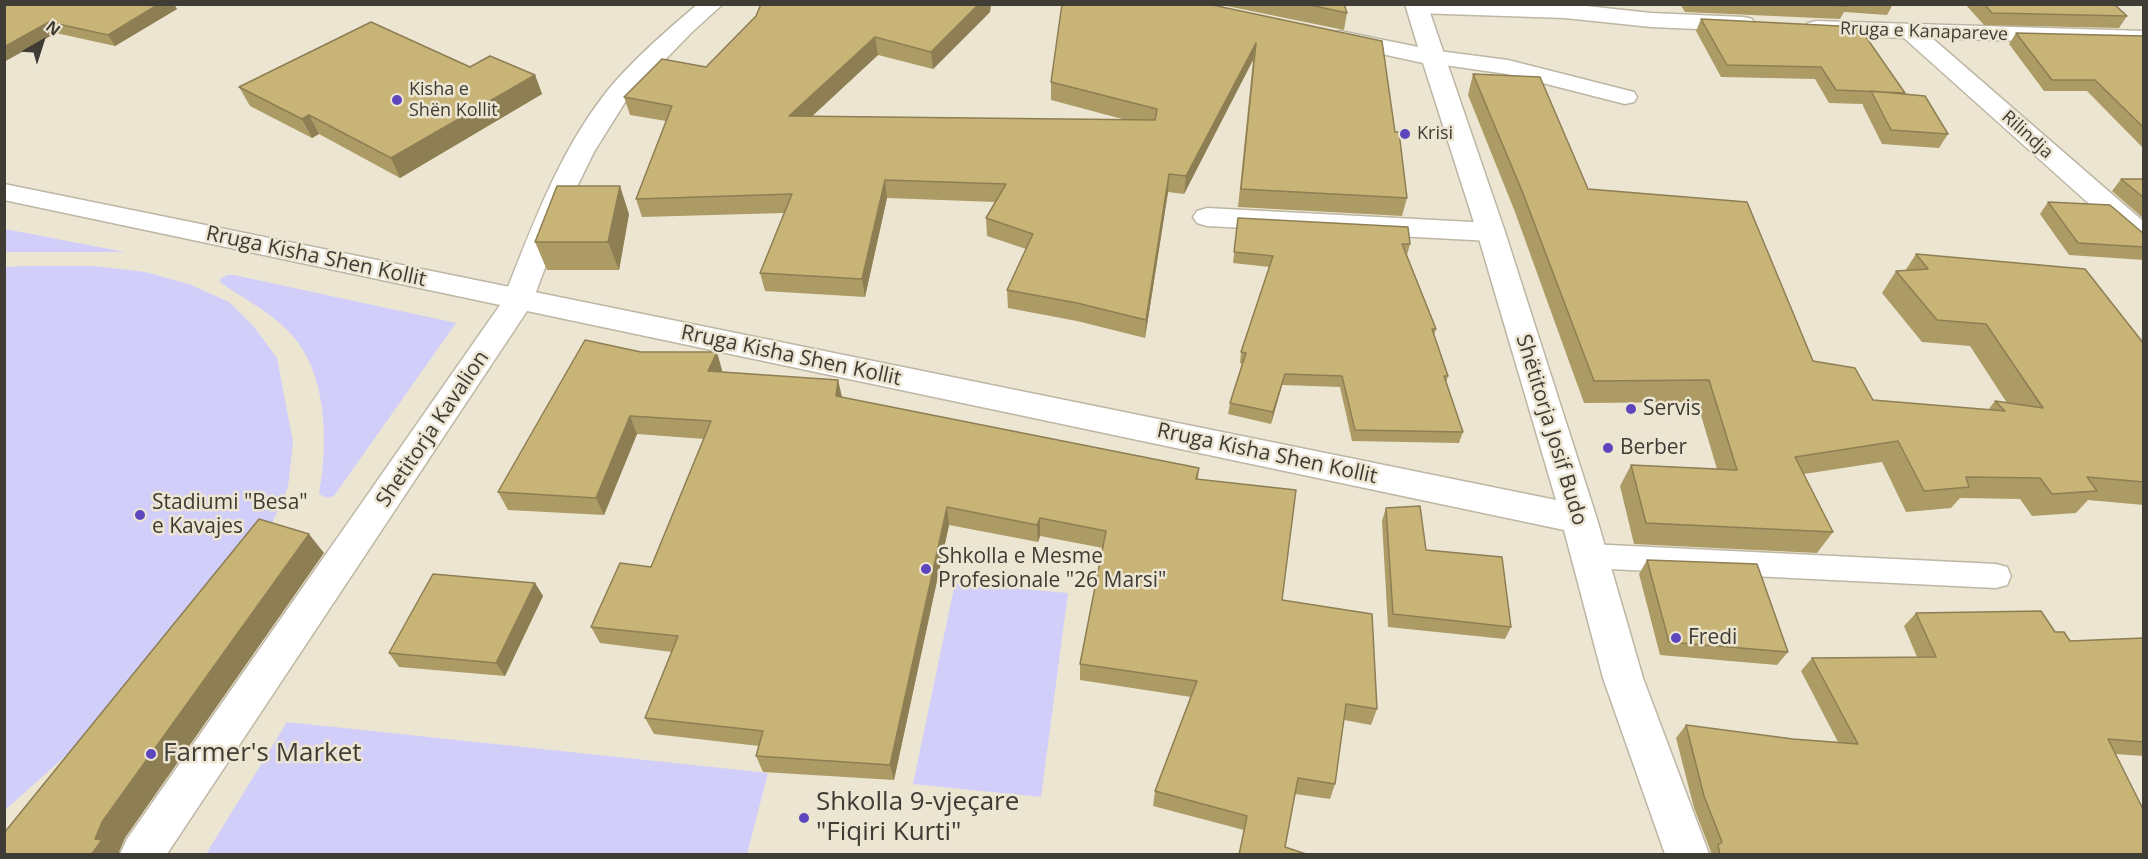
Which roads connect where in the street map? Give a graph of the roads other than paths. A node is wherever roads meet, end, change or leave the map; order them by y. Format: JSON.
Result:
{"nodes":[{"id":1,"x":712,"y":4,"type":"edge"},
{"id":2,"x":1416,"y":5,"type":"edge"},
{"id":3,"x":1769,"y":26,"type":"edge"},
{"id":4,"x":1793,"y":27,"type":"edge"},
{"id":5,"x":1911,"y":32,"type":"junction"},
{"id":6,"x":1318,"y":34,"type":"edge"},
{"id":7,"x":2144,"y":38,"type":"edge"},
{"id":8,"x":1431,"y":57,"type":"junction"},
{"id":9,"x":1625,"y":97,"type":"dead end"},
{"id":10,"x":4,"y":192,"type":"edge"},
{"id":11,"x":1207,"y":217,"type":"dead end"},
{"id":12,"x":1491,"y":232,"type":"junction"},
{"id":13,"x":2144,"y":238,"type":"edge"},
{"id":14,"x":518,"y":300,"type":"junction"},
{"id":15,"x":1579,"y":519,"type":"junction"},
{"id":16,"x":1589,"y":556,"type":"junction"},
{"id":17,"x":1996,"y":576,"type":"dead end"},
{"id":18,"x":142,"y":855,"type":"edge"},
{"id":19,"x":1687,"y":855,"type":"edge"}],
"edges":[{"from":1,"to":14,"type":"street","name":"Shetitorja Kavalion"},
{"from":2,"to":3,"type":"street"},
{"from":2,"to":8,"type":"street","name":"Shëtitorja Josif Budo"},
{"from":4,"to":5,"type":"street","name":"Rruga e Kanapareve"},
{"from":5,"to":7,"type":"street","name":"Rruga e Kanapareve"},
{"from":5,"to":13,"type":"street","name":"Rilindja"},
{"from":6,"to":8,"type":"street"},
{"from":8,"to":9,"type":"street"},
{"from":8,"to":12,"type":"street","name":"Shëtitorja Josif Budo"},
{"from":10,"to":14,"type":"street","name":"Rruga Kisha Shen Kollit"},
{"from":11,"to":12,"type":"street"},
{"from":12,"to":15,"type":"street","name":"Shëtitorja Josif Budo"},
{"from":14,"to":15,"type":"street","name":"Rruga Kisha Shen Kollit"},
{"from":14,"to":18,"type":"street","name":"Shetitorja Kavalion"},
{"from":15,"to":16,"type":"street","name":"Shëtitorja Josif Budo"},
{"from":16,"to":17,"type":"lane"},
{"from":16,"to":19,"type":"street","name":"Shëtitorja Josif Budo"}]}
